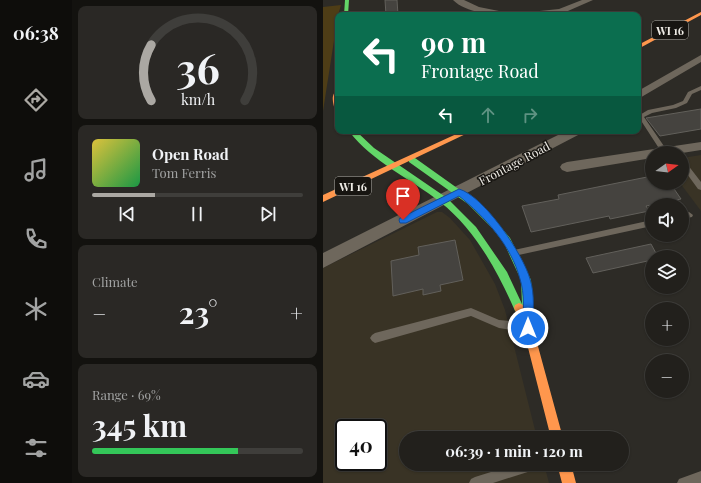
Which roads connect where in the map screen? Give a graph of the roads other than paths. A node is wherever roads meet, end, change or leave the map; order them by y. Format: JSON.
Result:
{"nodes":[{"id":1,"x":347,"y":0,"type":"edge"},
{"id":2,"x":457,"y":0,"type":"edge"},
{"id":3,"x":589,"y":0,"type":"edge"},
{"id":4,"x":346,"y":12,"type":"edge"},
{"id":5,"x":492,"y":12,"type":"edge"},
{"id":6,"x":554,"y":12,"type":"edge"},
{"id":7,"x":701,"y":13,"type":"edge"},
{"id":8,"x":641,"y":45,"type":"edge"},
{"id":9,"x":701,"y":58,"type":"edge"},
{"id":10,"x":701,"y":88,"type":"edge"},
{"id":11,"x":641,"y":94,"type":"edge"},
{"id":12,"x":355,"y":134,"type":"edge"},
{"id":13,"x":463,"y":134,"type":"edge"},
{"id":14,"x":570,"y":134,"type":"edge"},
{"id":15,"x":660,"y":146,"type":"edge"},
{"id":16,"x":701,"y":146,"type":"edge"},
{"id":17,"x":689,"y":148,"type":"edge"},
{"id":18,"x":399,"y":151,"type":"dead end"},
{"id":19,"x":645,"y":155,"type":"edge"},
{"id":20,"x":567,"y":167,"type":"dead end"},
{"id":21,"x":689,"y":171,"type":"edge"},
{"id":22,"x":701,"y":187,"type":"edge"},
{"id":23,"x":459,"y":192,"type":"junction"},
{"id":24,"x":323,"y":200,"type":"edge"},
{"id":25,"x":444,"y":200,"type":"junction"},
{"id":26,"x":645,"y":225,"type":"edge"},
{"id":27,"x":514,"y":253,"type":"junction"},
{"id":28,"x":323,"y":261,"type":"edge"},
{"id":29,"x":528,"y":328,"type":"junction"},
{"id":30,"x":375,"y":338,"type":"dead end"},
{"id":31,"x":555,"y":431,"type":"edge"},
{"id":32,"x":512,"y":471,"type":"edge"},
{"id":33,"x":566,"y":471,"type":"edge"},
{"id":34,"x":701,"y":477,"type":"edge"},
{"id":35,"x":475,"y":483,"type":"edge"},
{"id":36,"x":569,"y":483,"type":"edge"},
{"id":37,"x":683,"y":483,"type":"edge"}],
"edges":[{"from":1,"to":4,"type":"main road"},
{"from":2,"to":5,"type":"street"},
{"from":3,"to":6,"type":"street"},
{"from":7,"to":8,"type":"main road","number":"WI 16"},
{"from":9,"to":11,"type":"street"},
{"from":10,"to":15,"type":"lane"},
{"from":12,"to":25,"type":"main road"},
{"from":13,"to":24,"type":"main road","number":"WI 16"},
{"from":14,"to":23,"type":"street","name":"Frontage Road"},
{"from":16,"to":17,"type":"street"},
{"from":18,"to":23,"type":"main road"},
{"from":19,"to":20,"type":"street"},
{"from":21,"to":22,"type":"lane"},
{"from":23,"to":25,"type":"street","name":"Frontage Road"},
{"from":23,"to":27,"type":"main road"},
{"from":25,"to":28,"type":"street","name":"Frontage Road"},
{"from":25,"to":29,"type":"main road"},
{"from":26,"to":27,"type":"lane"},
{"from":27,"to":29,"type":"main road"},
{"from":29,"to":30,"type":"lane"},
{"from":29,"to":31,"type":"main road"},
{"from":32,"to":35,"type":"lane"},
{"from":33,"to":36,"type":"main road"},
{"from":34,"to":37,"type":"lane"}]}
